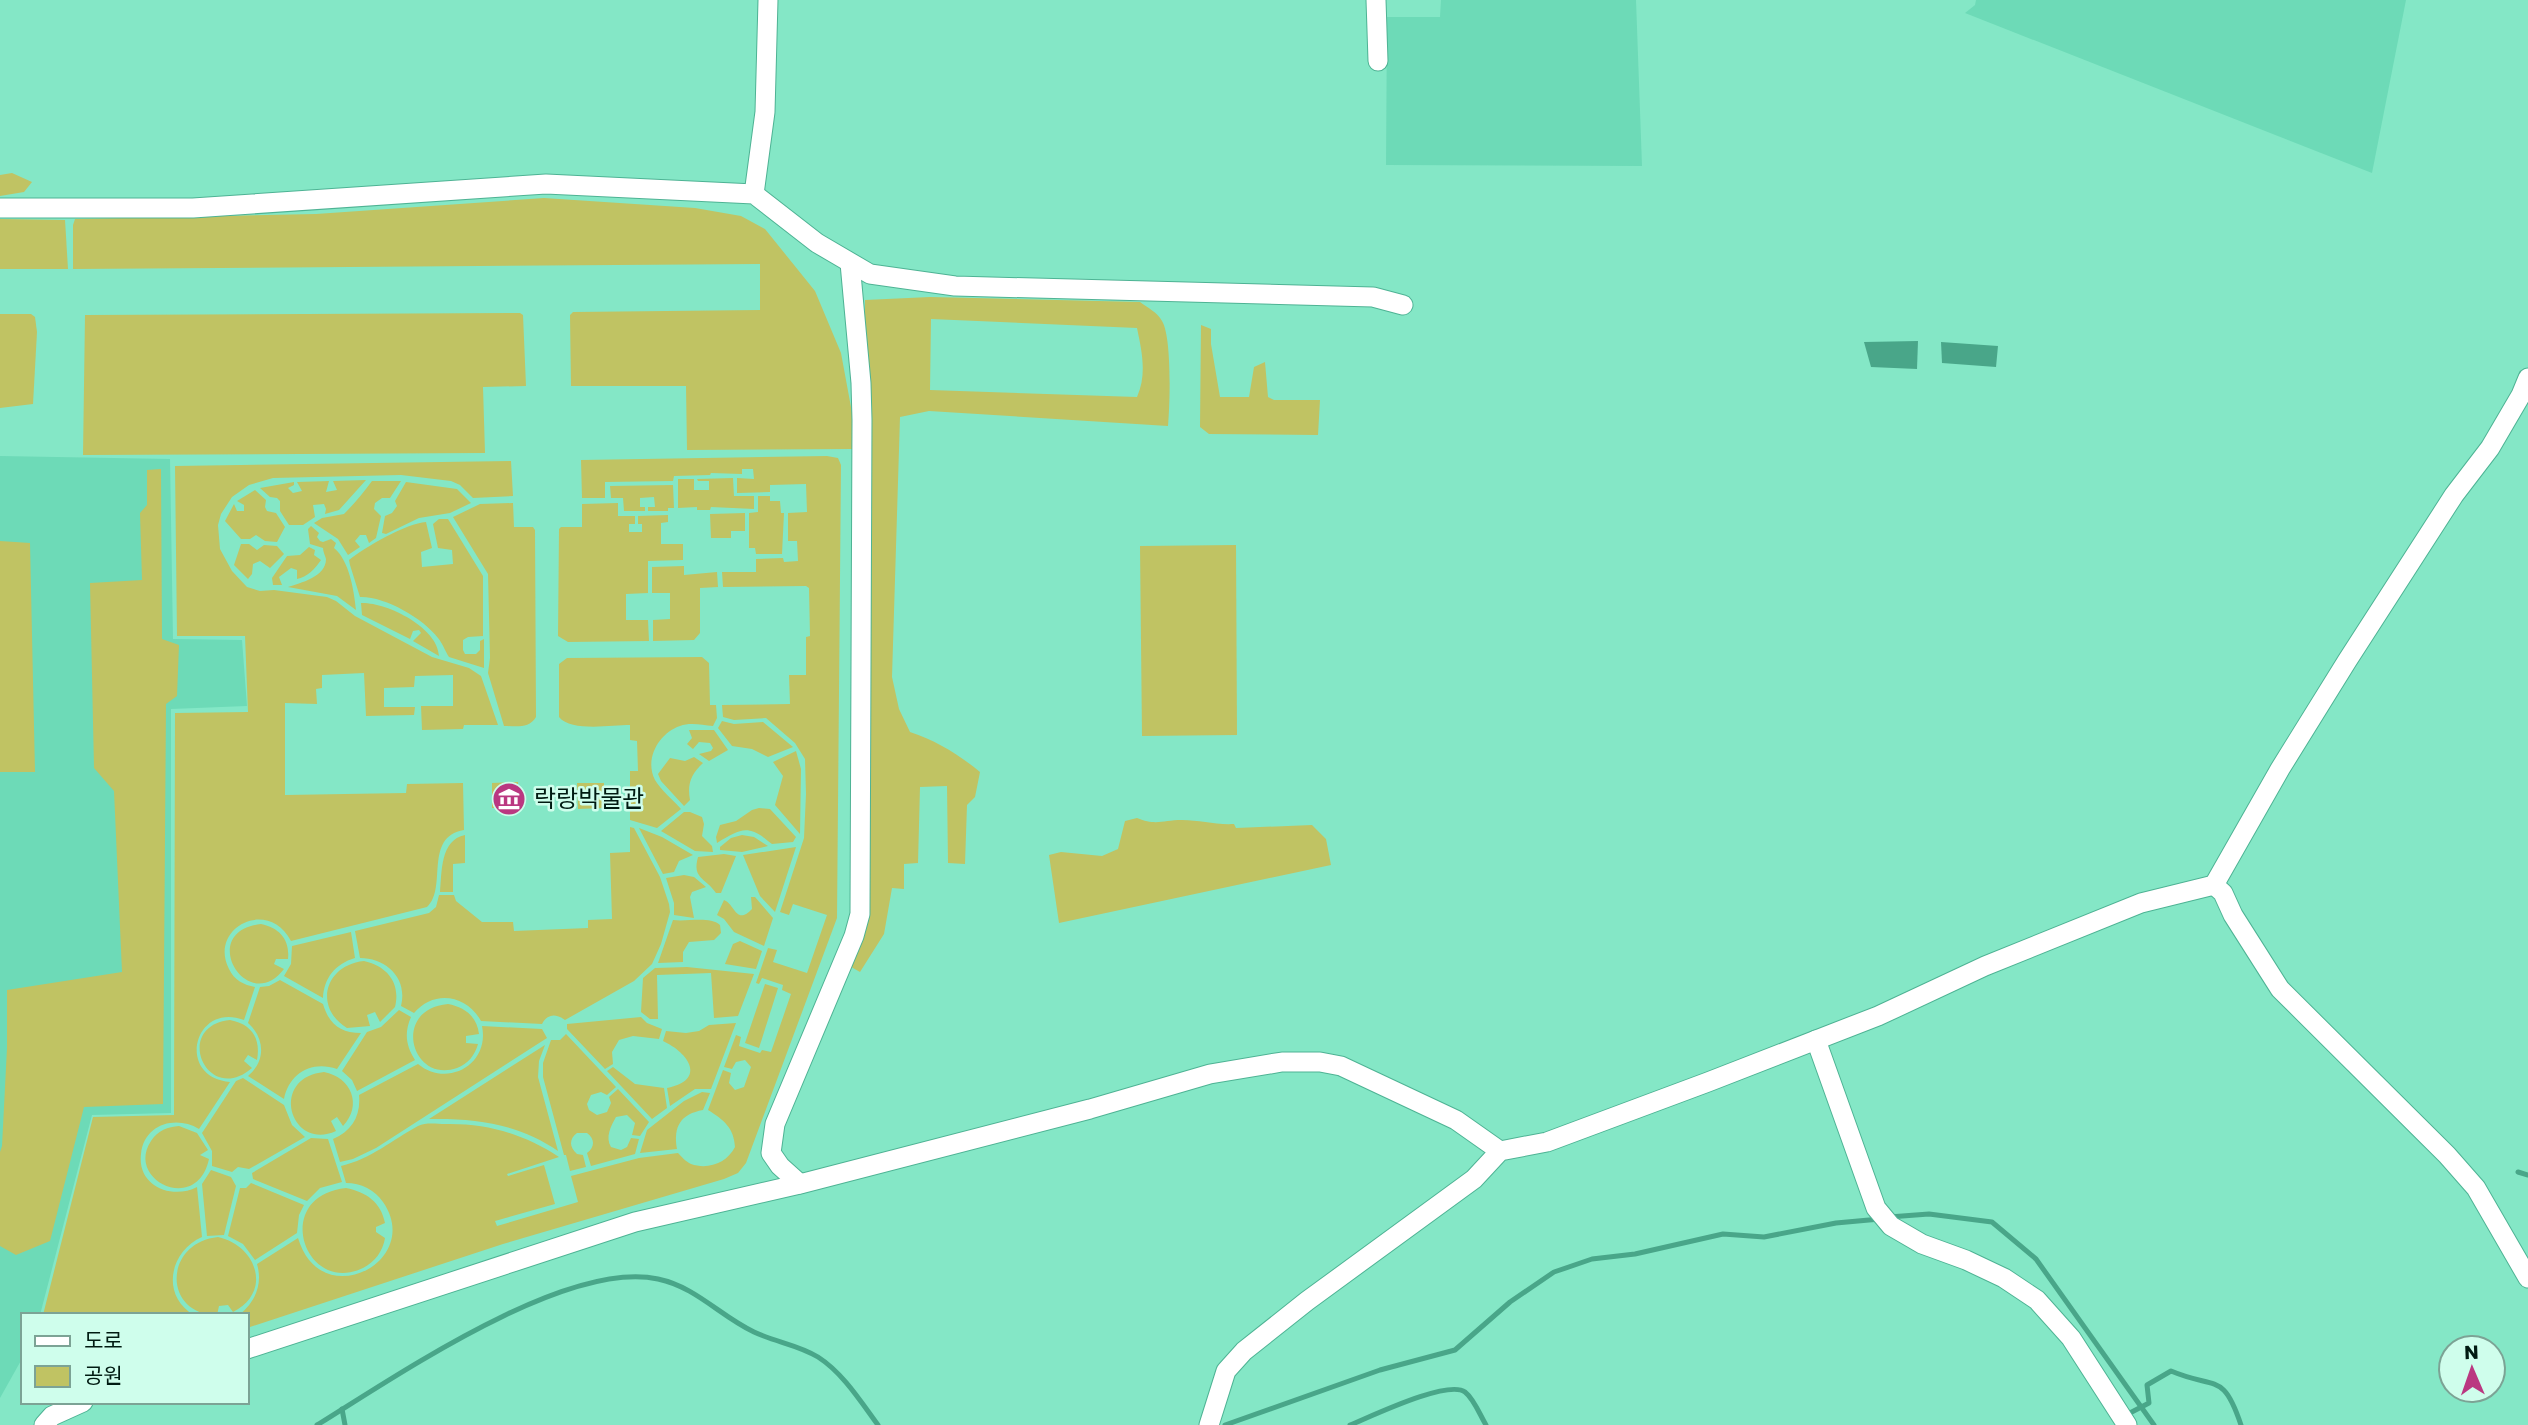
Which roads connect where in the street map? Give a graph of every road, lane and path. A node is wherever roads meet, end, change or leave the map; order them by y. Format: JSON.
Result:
{"nodes":[{"id":1,"x":768,"y":0,"type":"edge"},
{"id":2,"x":1376,"y":0,"type":"edge"},
{"id":3,"x":1378,"y":61,"type":"dead end"},
{"id":4,"x":754,"y":194,"type":"junction"},
{"id":5,"x":0,"y":208,"type":"edge"},
{"id":6,"x":850,"y":263,"type":"junction"},
{"id":7,"x":1403,"y":305,"type":"dead end"},
{"id":8,"x":2528,"y":378,"type":"edge"},
{"id":9,"x":2214,"y":885,"type":"junction"},
{"id":10,"x":1816,"y":1040,"type":"junction"},
{"id":11,"x":1500,"y":1151,"type":"junction"},
{"id":12,"x":800,"y":1184,"type":"junction"},
{"id":13,"x":2528,"y":1278,"type":"edge"},
{"id":14,"x":248,"y":1349,"type":"edge"},
{"id":15,"x":79,"y":1404,"type":"edge"},
{"id":16,"x":44,"y":1425,"type":"edge"},
{"id":17,"x":1209,"y":1425,"type":"edge"},
{"id":18,"x":2127,"y":1425,"type":"edge"}],
"edges":[{"from":1,"to":4,"type":"street"},
{"from":2,"to":3,"type":"street"},
{"from":4,"to":5,"type":"street"},
{"from":4,"to":6,"type":"street"},
{"from":6,"to":7,"type":"street"},
{"from":6,"to":12,"type":"street"},
{"from":8,"to":9,"type":"street"},
{"from":9,"to":10,"type":"street"},
{"from":9,"to":13,"type":"street"},
{"from":10,"to":11,"type":"street"},
{"from":10,"to":18,"type":"street"},
{"from":11,"to":12,"type":"street"},
{"from":11,"to":17,"type":"street"},
{"from":12,"to":14,"type":"street"},
{"from":15,"to":16,"type":"street"}]}
